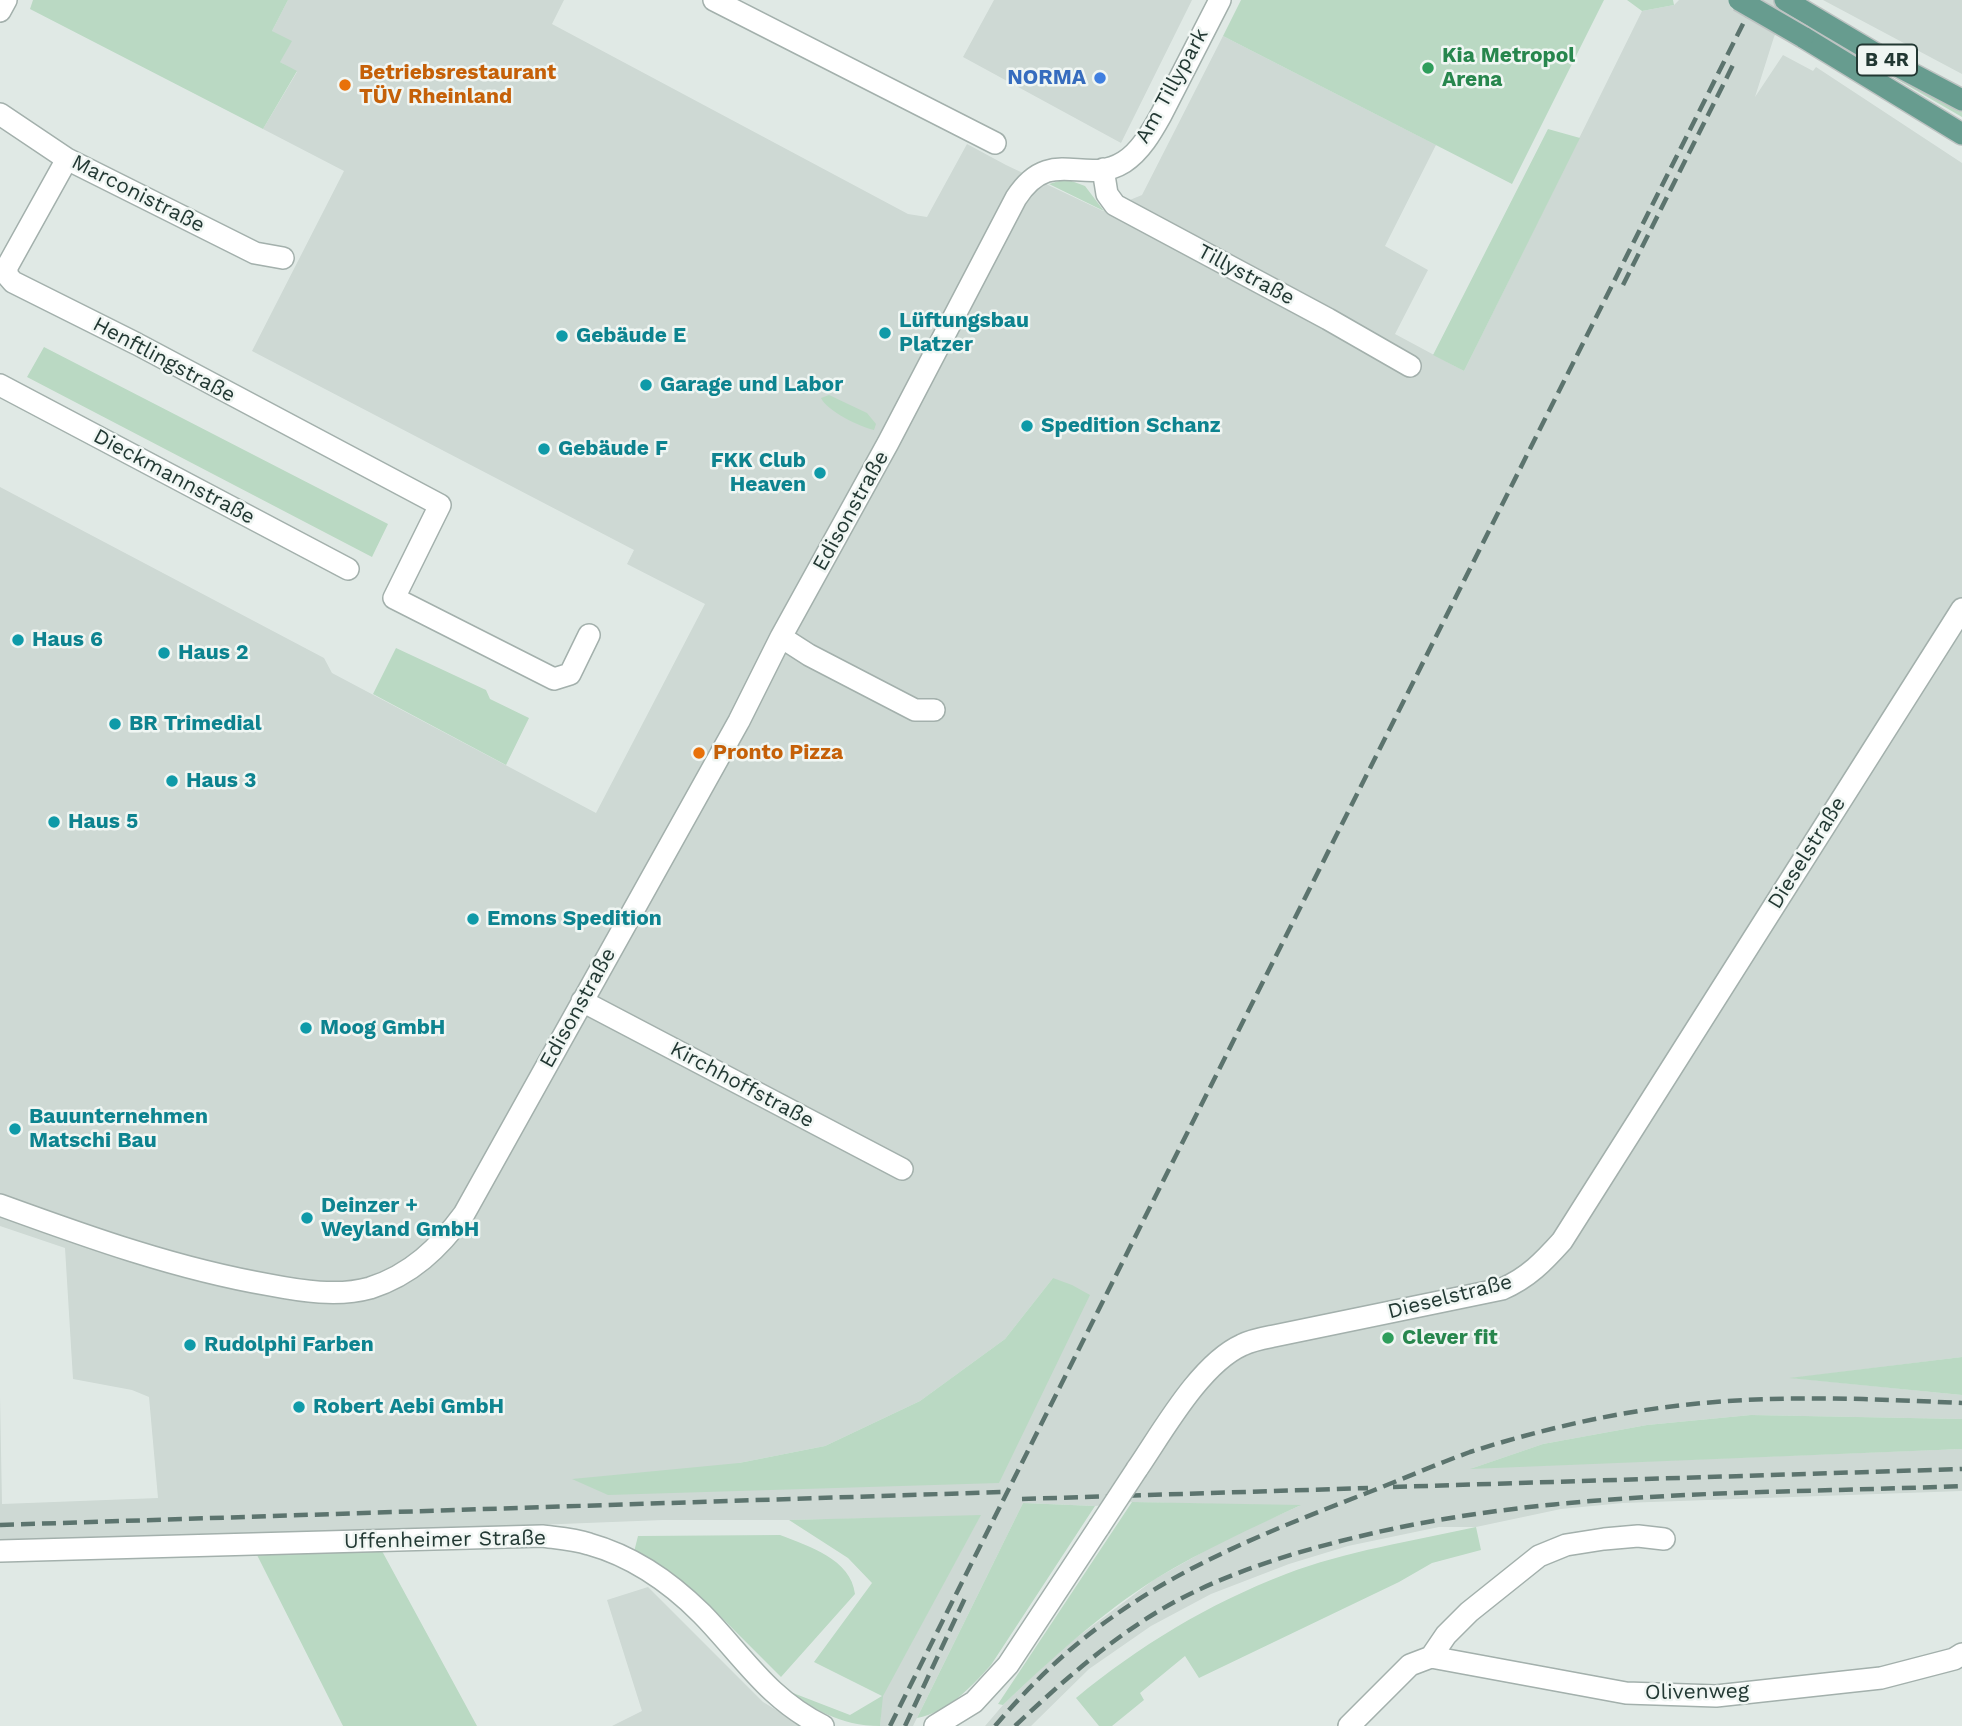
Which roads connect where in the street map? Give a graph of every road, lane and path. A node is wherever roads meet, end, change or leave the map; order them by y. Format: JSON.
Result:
{"nodes":[{"id":1,"x":714,"y":0,"type":"edge"},
{"id":2,"x":1220,"y":0,"type":"edge"},
{"id":3,"x":1739,"y":0,"type":"edge"},
{"id":4,"x":1785,"y":0,"type":"edge"},
{"id":5,"x":1962,"y":100,"type":"edge"},
{"id":6,"x":0,"y":114,"type":"edge"},
{"id":7,"x":1962,"y":134,"type":"edge"},
{"id":8,"x":995,"y":143,"type":"dead end"},
{"id":9,"x":67,"y":159,"type":"junction"},
{"id":10,"x":1103,"y":169,"type":"junction"},
{"id":11,"x":1035,"y":176,"type":"joint"},
{"id":12,"x":282,"y":258,"type":"dead end"},
{"id":13,"x":1410,"y":366,"type":"dead end"},
{"id":14,"x":0,"y":385,"type":"edge"},
{"id":15,"x":348,"y":569,"type":"dead end"},
{"id":16,"x":1962,"y":609,"type":"edge"},
{"id":17,"x":589,"y":635,"type":"dead end"},
{"id":18,"x":781,"y":637,"type":"junction"},
{"id":19,"x":934,"y":710,"type":"dead end"},
{"id":20,"x":582,"y":1001,"type":"junction"},
{"id":21,"x":902,"y":1169,"type":"dead end"},
{"id":22,"x":0,"y":1205,"type":"edge"},
{"id":23,"x":1664,"y":1539,"type":"dead end"},
{"id":24,"x":0,"y":1551,"type":"edge"},
{"id":25,"x":1962,"y":1654,"type":"edge"},
{"id":26,"x":1431,"y":1657,"type":"junction"},
{"id":27,"x":823,"y":1726,"type":"edge"},
{"id":28,"x":935,"y":1726,"type":"edge"},
{"id":29,"x":1349,"y":1726,"type":"edge"}],
"edges":[{"from":1,"to":8,"type":"street"},
{"from":2,"to":10,"type":"street","name":"Am Tillypark"},
{"from":3,"to":7,"type":"main road","number":"B 4R","bridge":true},
{"from":4,"to":5,"type":"main road","number":"B 4R"},
{"from":6,"to":9,"type":"street","name":"Marconistraße"},
{"from":9,"to":12,"type":"street","name":"Marconistraße"},
{"from":9,"to":17,"type":"street","name":"Henftlingstraße"},
{"from":10,"to":11,"type":"street","name":"Am Tillypark"},
{"from":10,"to":13,"type":"street","name":"Tillystraße"},
{"from":11,"to":18,"type":"street","name":"Edisonstraße"},
{"from":14,"to":15,"type":"street","name":"Dieckmannstraße"},
{"from":16,"to":28,"type":"street","name":"Dieselstraße","bridge":true},
{"from":18,"to":19,"type":"street"},
{"from":18,"to":20,"type":"street","name":"Edisonstraße"},
{"from":20,"to":21,"type":"street","name":"Kirchhoffstraße"},
{"from":20,"to":22,"type":"street","name":"Edisonstraße"},
{"from":23,"to":26,"type":"street"},
{"from":24,"to":27,"type":"street","name":"Uffenheimer Straße"},
{"from":25,"to":26,"type":"street","name":"Olivenweg"},
{"from":26,"to":29,"type":"street"}]}
